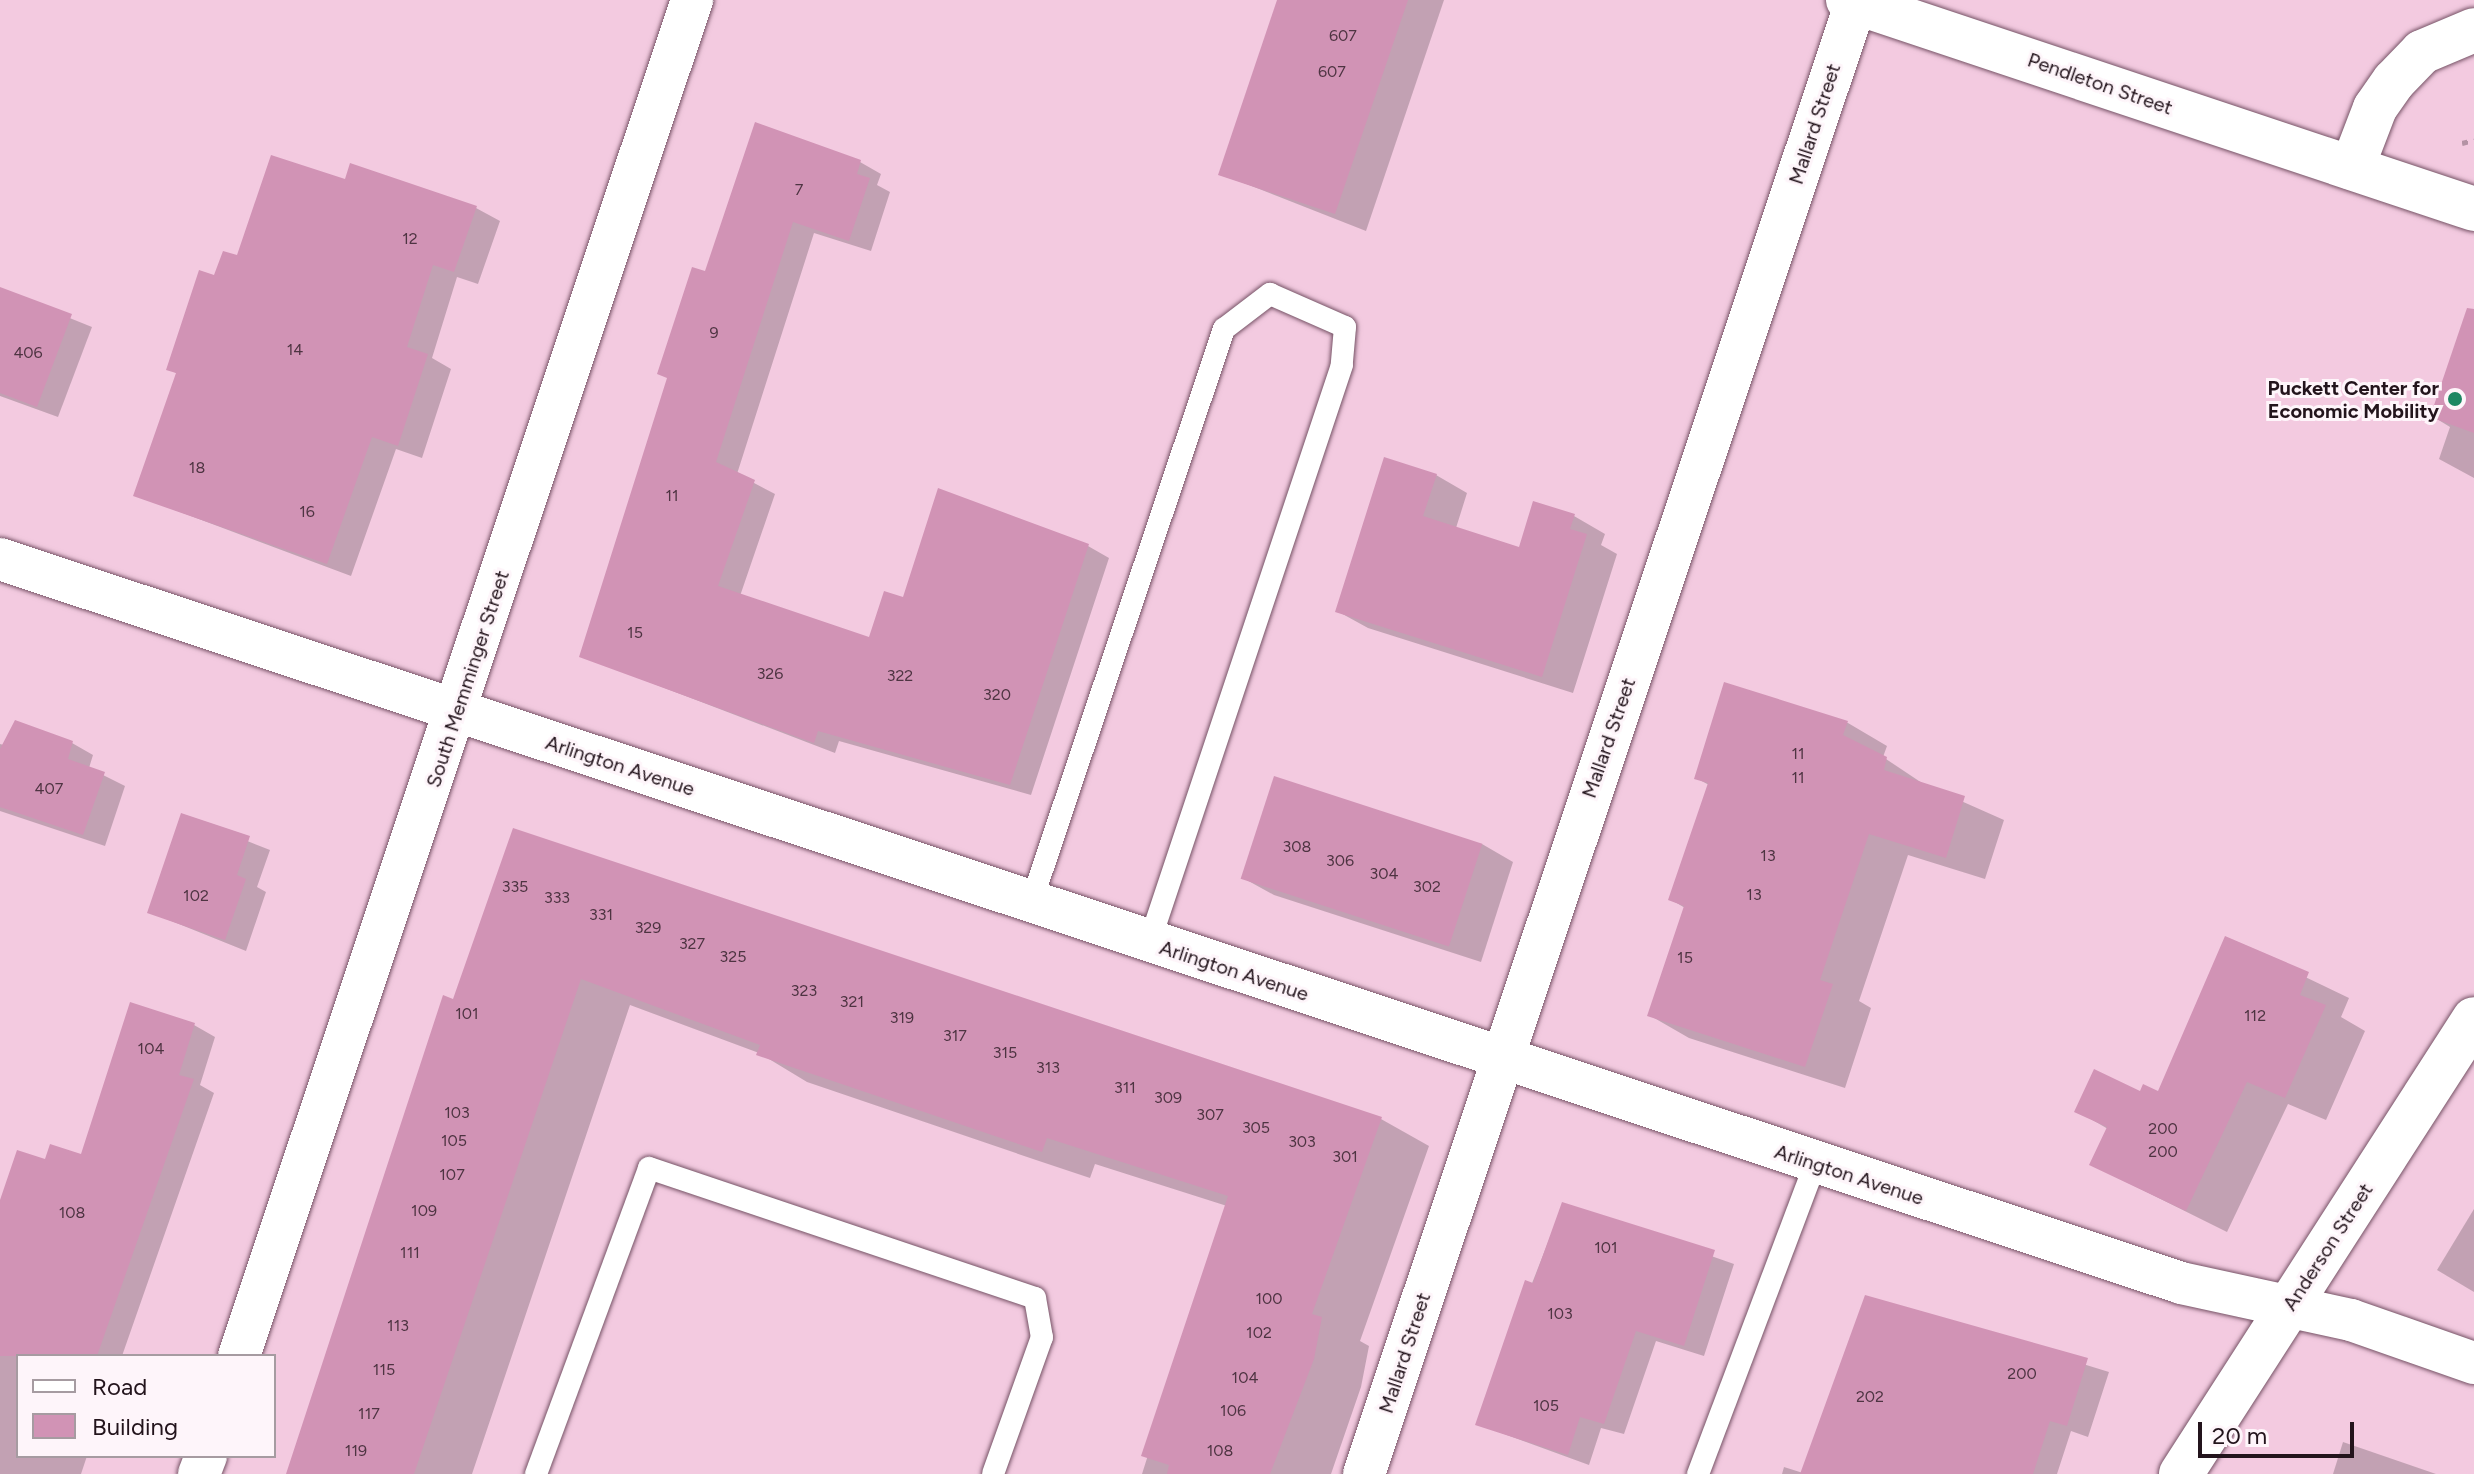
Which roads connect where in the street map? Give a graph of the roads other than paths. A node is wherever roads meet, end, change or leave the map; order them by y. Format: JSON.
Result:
{"nodes":[{"id":1,"x":692,"y":0,"type":"edge"},
{"id":2,"x":1852,"y":1,"type":"edge"},
{"id":3,"x":2474,"y":30,"type":"edge"},
{"id":4,"x":2352,"y":168,"type":"junction"},
{"id":5,"x":2474,"y":209,"type":"edge"},
{"id":6,"x":0,"y":559,"type":"edge"},
{"id":7,"x":457,"y":712,"type":"junction"},
{"id":8,"x":1031,"y":903,"type":"junction"},
{"id":9,"x":1149,"y":943,"type":"junction"},
{"id":10,"x":2474,"y":1019,"type":"edge"},
{"id":11,"x":1502,"y":1060,"type":"junction"},
{"id":12,"x":1815,"y":1164,"type":"junction"},
{"id":13,"x":2289,"y":1307,"type":"junction"},
{"id":14,"x":240,"y":1354,"type":"edge"},
{"id":15,"x":2474,"y":1363,"type":"edge"},
{"id":16,"x":536,"y":1474,"type":"edge"},
{"id":17,"x":993,"y":1474,"type":"edge"},
{"id":18,"x":1364,"y":1474,"type":"edge"},
{"id":19,"x":1698,"y":1474,"type":"edge"},
{"id":20,"x":2181,"y":1474,"type":"edge"}],
"edges":[{"from":1,"to":7,"type":"street","name":"South Memminger Street"},
{"from":2,"to":4,"type":"main road","name":"Pendleton Street"},
{"from":2,"to":11,"type":"street","name":"Mallard Street"},
{"from":3,"to":4,"type":"main road"},
{"from":4,"to":5,"type":"main road","name":"Pendleton Street"},
{"from":6,"to":7,"type":"street","name":"Arlington Avenue"},
{"from":7,"to":8,"type":"street","name":"Arlington Avenue"},
{"from":7,"to":14,"type":"street","name":"South Memminger Street"},
{"from":8,"to":9,"type":"street","name":"Arlington Avenue"},
{"from":8,"to":9,"type":"lane"},
{"from":9,"to":11,"type":"street","name":"Arlington Avenue"},
{"from":10,"to":13,"type":"main road","name":"Anderson Street"},
{"from":11,"to":12,"type":"street","name":"Arlington Avenue"},
{"from":11,"to":18,"type":"street","name":"Mallard Street"},
{"from":12,"to":13,"type":"street","name":"Arlington Avenue"},
{"from":12,"to":19,"type":"lane"},
{"from":13,"to":15,"type":"street","name":"Arlington Avenue"},
{"from":13,"to":20,"type":"main road","name":"Anderson Street"},
{"from":16,"to":17,"type":"lane"}]}
